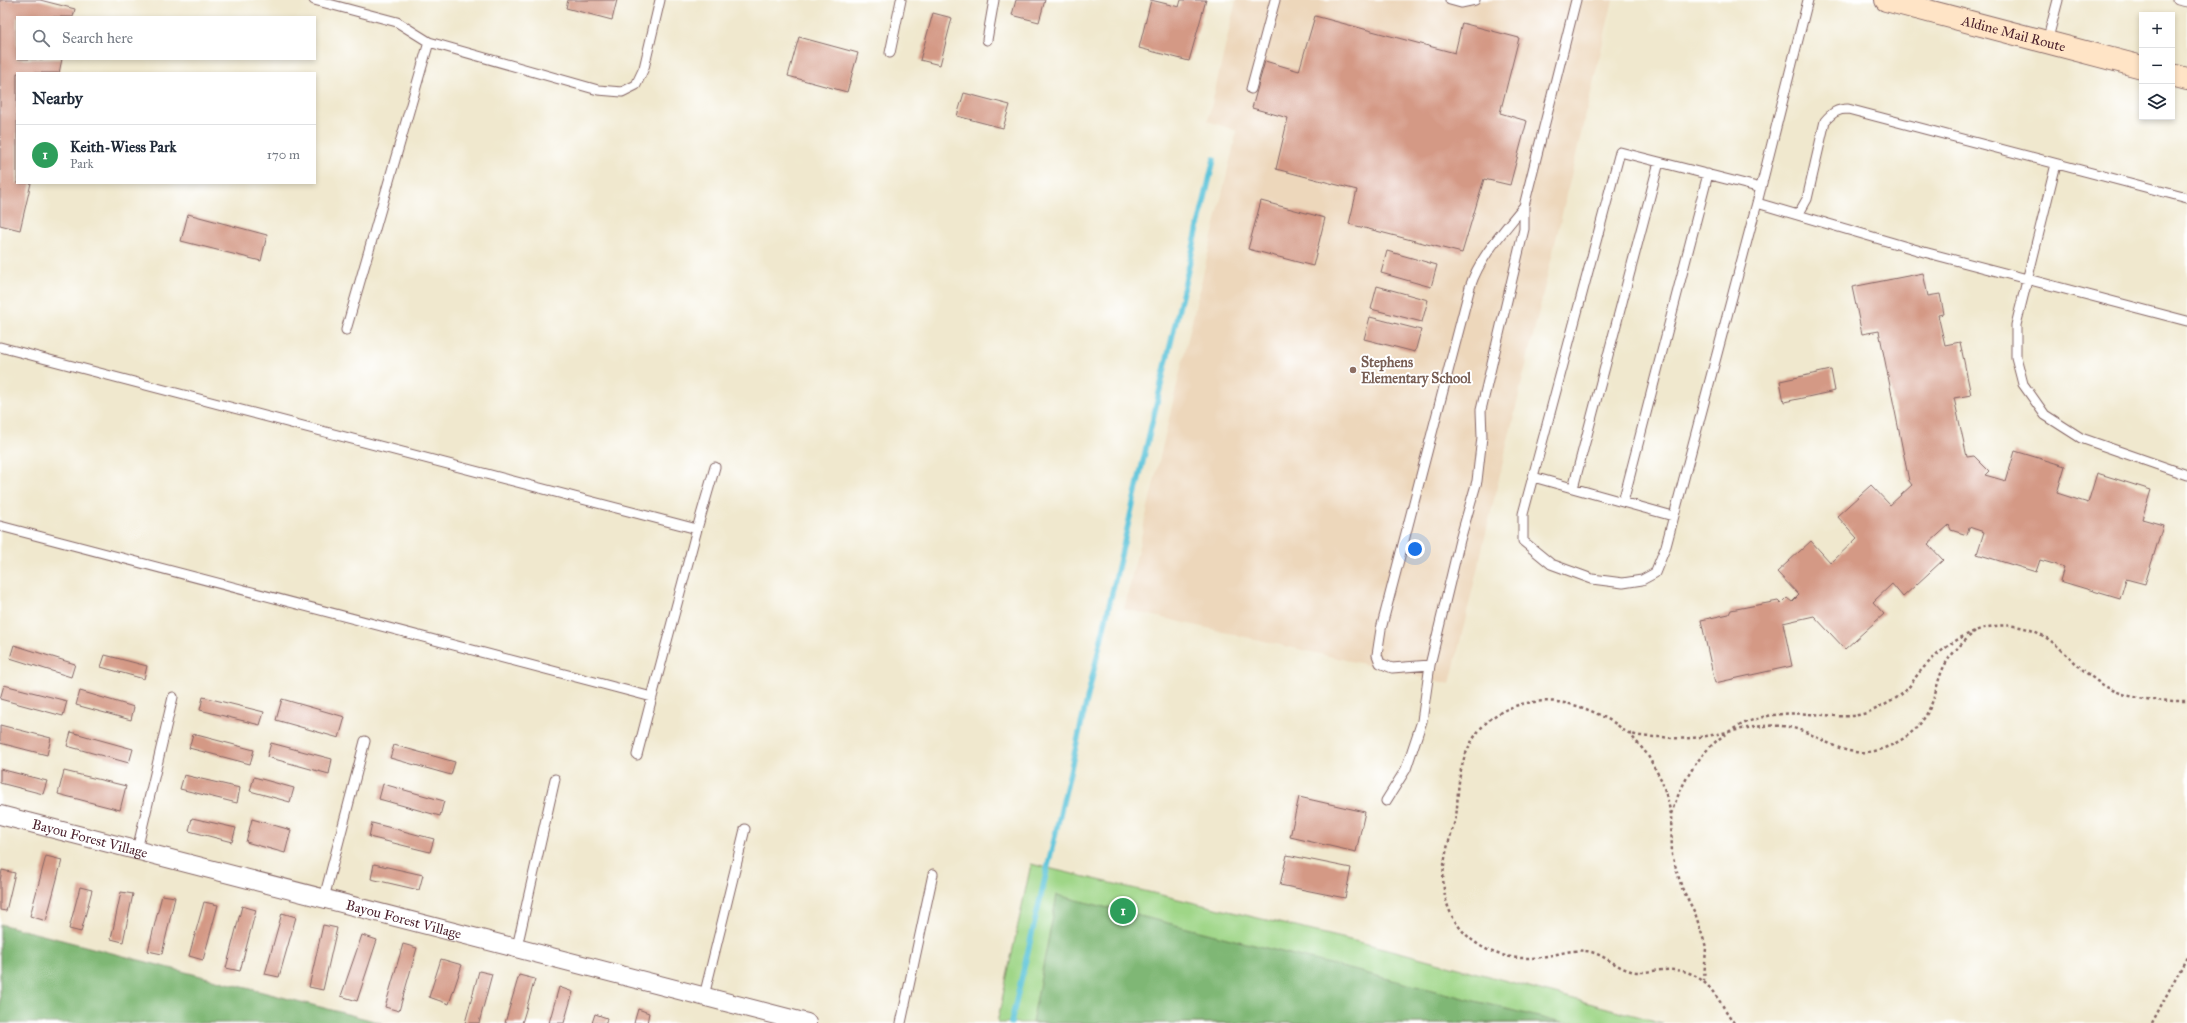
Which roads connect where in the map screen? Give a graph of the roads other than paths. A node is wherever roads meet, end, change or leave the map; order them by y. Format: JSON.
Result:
{"nodes":[{"id":1,"x":314,"y":0,"type":"edge"},
{"id":2,"x":660,"y":0,"type":"edge"},
{"id":3,"x":901,"y":0,"type":"edge"},
{"id":4,"x":994,"y":0,"type":"edge"},
{"id":5,"x":1275,"y":0,"type":"edge"},
{"id":6,"x":1450,"y":0,"type":"edge"},
{"id":7,"x":1475,"y":0,"type":"edge"},
{"id":8,"x":1576,"y":0,"type":"edge"},
{"id":9,"x":1808,"y":0,"type":"edge"},
{"id":10,"x":1886,"y":0,"type":"edge"},
{"id":11,"x":2058,"y":0,"type":"edge"},
{"id":12,"x":2178,"y":0,"type":"edge"},
{"id":13,"x":2187,"y":2,"type":"edge"},
{"id":14,"x":987,"y":40,"type":"dead end"},
{"id":15,"x":429,"y":42,"type":"junction"},
{"id":16,"x":2047,"y":42,"type":"junction"},
{"id":17,"x":890,"y":53,"type":"dead end"},
{"id":18,"x":2139,"y":66,"type":"edge"},
{"id":19,"x":2175,"y":76,"type":"edge"},
{"id":20,"x":2187,"y":79,"type":"edge"},
{"id":21,"x":1251,"y":89,"type":"dead end"},
{"id":22,"x":1659,"y":162,"type":"junction"},
{"id":23,"x":2056,"y":164,"type":"junction"},
{"id":24,"x":1708,"y":174,"type":"junction"},
{"id":25,"x":1761,"y":188,"type":"junction"},
{"id":26,"x":2187,"y":198,"type":"edge"},
{"id":27,"x":1757,"y":203,"type":"junction"},
{"id":28,"x":1524,"y":206,"type":"junction"},
{"id":29,"x":1798,"y":215,"type":"junction"},
{"id":30,"x":2029,"y":280,"type":"junction"},
{"id":31,"x":2187,"y":321,"type":"edge"},
{"id":32,"x":346,"y":330,"type":"dead end"},
{"id":33,"x":0,"y":346,"type":"edge"},
{"id":34,"x":716,"y":467,"type":"dead end"},
{"id":35,"x":2187,"y":475,"type":"edge"},
{"id":36,"x":1533,"y":478,"type":"junction"},
{"id":37,"x":1572,"y":488,"type":"junction"},
{"id":38,"x":1623,"y":502,"type":"junction"},
{"id":39,"x":1674,"y":516,"type":"junction"},
{"id":40,"x":0,"y":526,"type":"edge"},
{"id":41,"x":697,"y":530,"type":"junction"},
{"id":42,"x":1430,"y":665,"type":"junction"},
{"id":43,"x":173,"y":696,"type":"dead end"},
{"id":44,"x":652,"y":697,"type":"junction"},
{"id":45,"x":365,"y":741,"type":"dead end"},
{"id":46,"x":637,"y":756,"type":"dead end"},
{"id":47,"x":555,"y":780,"type":"dead end"},
{"id":48,"x":1386,"y":801,"type":"dead end"},
{"id":49,"x":0,"y":815,"type":"edge"},
{"id":50,"x":745,"y":829,"type":"dead end"},
{"id":51,"x":137,"y":850,"type":"junction"},
{"id":52,"x":933,"y":874,"type":"dead end"},
{"id":53,"x":324,"y":898,"type":"junction"},
{"id":54,"x":517,"y":947,"type":"junction"},
{"id":55,"x":704,"y":996,"type":"junction"},
{"id":56,"x":807,"y":1023,"type":"edge"},
{"id":57,"x":902,"y":1023,"type":"edge"}],
"edges":[{"from":1,"to":15,"type":"lane"},
{"from":2,"to":15,"type":"lane"},
{"from":3,"to":17,"type":"lane"},
{"from":4,"to":14,"type":"lane"},
{"from":5,"to":21,"type":"lane"},
{"from":6,"to":7,"type":"lane"},
{"from":8,"to":28,"type":"lane"},
{"from":9,"to":25,"type":"lane"},
{"from":10,"to":16,"type":"main road","name":"Aldine Mail Route"},
{"from":11,"to":16,"type":"lane"},
{"from":12,"to":13,"type":"lane"},
{"from":15,"to":32,"type":"lane"},
{"from":16,"to":18,"type":"main road","name":"Aldine Mail Route"},
{"from":19,"to":20,"type":"main road"},
{"from":22,"to":24,"type":"lane"},
{"from":22,"to":36,"type":"lane"},
{"from":22,"to":37,"type":"lane"},
{"from":23,"to":26,"type":"lane"},
{"from":23,"to":29,"type":"lane"},
{"from":23,"to":30,"type":"lane"},
{"from":24,"to":25,"type":"lane"},
{"from":24,"to":38,"type":"lane"},
{"from":25,"to":27,"type":"lane"},
{"from":27,"to":29,"type":"lane"},
{"from":27,"to":39,"type":"lane"},
{"from":28,"to":42,"type":"lane"},
{"from":28,"to":42,"type":"lane"},
{"from":29,"to":30,"type":"lane"},
{"from":30,"to":31,"type":"lane"},
{"from":30,"to":35,"type":"lane"},
{"from":33,"to":41,"type":"lane"},
{"from":34,"to":41,"type":"lane"},
{"from":36,"to":37,"type":"lane"},
{"from":36,"to":39,"type":"lane"},
{"from":37,"to":38,"type":"lane"},
{"from":38,"to":39,"type":"lane"},
{"from":40,"to":44,"type":"lane"},
{"from":41,"to":44,"type":"lane"},
{"from":42,"to":48,"type":"lane"},
{"from":43,"to":51,"type":"lane"},
{"from":44,"to":46,"type":"lane"},
{"from":45,"to":53,"type":"lane"},
{"from":47,"to":54,"type":"lane"},
{"from":49,"to":51,"type":"street","name":"Bayou Forest Village"},
{"from":50,"to":55,"type":"lane"},
{"from":51,"to":53,"type":"street","name":"Bayou Forest Village"},
{"from":52,"to":57,"type":"lane"},
{"from":53,"to":54,"type":"street","name":"Bayou Forest Village"},
{"from":54,"to":55,"type":"street","name":"Bayou Forest Village"},
{"from":55,"to":56,"type":"street","name":"Bayou Forest Village"}]}
